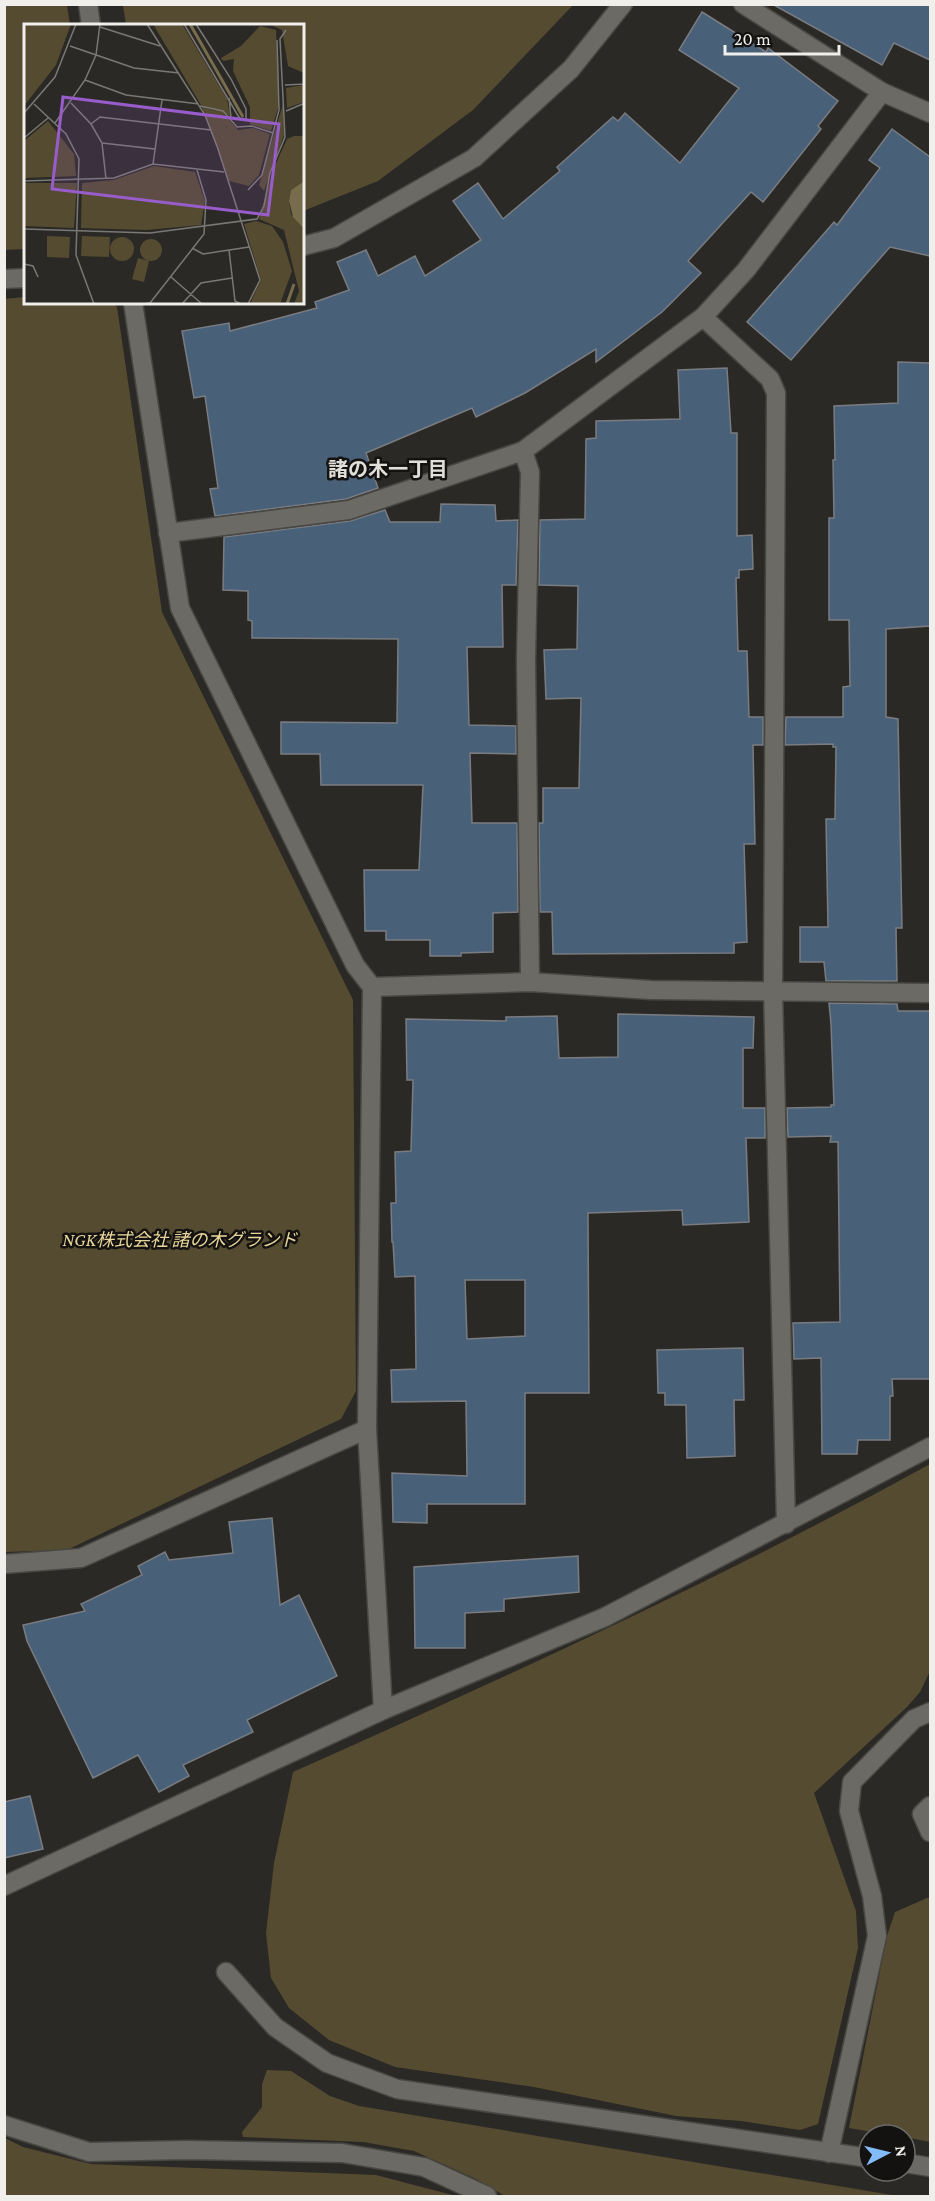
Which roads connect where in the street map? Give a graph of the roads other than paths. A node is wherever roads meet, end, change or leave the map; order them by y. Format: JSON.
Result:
{"nodes":[{"id":1,"x":88,"y":4,"type":"edge"},
{"id":2,"x":623,"y":4,"type":"edge"},
{"id":3,"x":743,"y":4,"type":"edge"},
{"id":4,"x":91,"y":24,"type":"edge"},
{"id":5,"x":882,"y":92,"type":"junction"},
{"id":6,"x":930,"y":114,"type":"edge"},
{"id":7,"x":304,"y":246,"type":"edge"},
{"id":8,"x":24,"y":278,"type":"edge"},
{"id":9,"x":4,"y":279,"type":"edge"},
{"id":10,"x":133,"y":304,"type":"edge"},
{"id":11,"x":703,"y":317,"type":"junction"},
{"id":12,"x":523,"y":451,"type":"junction"},
{"id":13,"x":168,"y":533,"type":"junction"},
{"id":14,"x":530,"y":982,"type":"junction"},
{"id":15,"x":372,"y":987,"type":"junction"},
{"id":16,"x":773,"y":990,"type":"junction"},
{"id":17,"x":930,"y":993,"type":"edge"},
{"id":18,"x":367,"y":1429,"type":"junction"},
{"id":19,"x":930,"y":1447,"type":"edge"},
{"id":20,"x":786,"y":1524,"type":"junction"},
{"id":21,"x":4,"y":1564,"type":"edge"},
{"id":22,"x":383,"y":1710,"type":"junction"},
{"id":23,"x":930,"y":1712,"type":"edge"},
{"id":24,"x":930,"y":1806,"type":"edge"},
{"id":25,"x":930,"y":1832,"type":"edge"},
{"id":26,"x":4,"y":1886,"type":"edge"},
{"id":27,"x":226,"y":1972,"type":"dead end"},
{"id":28,"x":4,"y":2126,"type":"edge"},
{"id":29,"x":829,"y":2153,"type":"junction"},
{"id":30,"x":857,"y":2156,"type":"edge"},
{"id":31,"x":487,"y":2196,"type":"edge"}],
"edges":[{"from":1,"to":4,"type":"street"},
{"from":2,"to":7,"type":"street"},
{"from":3,"to":5,"type":"street"},
{"from":5,"to":6,"type":"street"},
{"from":5,"to":11,"type":"street"},
{"from":8,"to":9,"type":"street"},
{"from":10,"to":13,"type":"street"},
{"from":11,"to":12,"type":"street"},
{"from":11,"to":16,"type":"street"},
{"from":12,"to":13,"type":"street"},
{"from":12,"to":14,"type":"street"},
{"from":13,"to":15,"type":"street"},
{"from":14,"to":15,"type":"street"},
{"from":14,"to":16,"type":"street"},
{"from":15,"to":18,"type":"street"},
{"from":16,"to":17,"type":"street"},
{"from":16,"to":20,"type":"street"},
{"from":18,"to":21,"type":"street"},
{"from":18,"to":22,"type":"street"},
{"from":19,"to":20,"type":"street"},
{"from":20,"to":22,"type":"street"},
{"from":22,"to":26,"type":"street"},
{"from":23,"to":29,"type":"street"},
{"from":24,"to":25,"type":"street"},
{"from":27,"to":29,"type":"street"},
{"from":28,"to":31,"type":"street"},
{"from":29,"to":30,"type":"street"}]}
